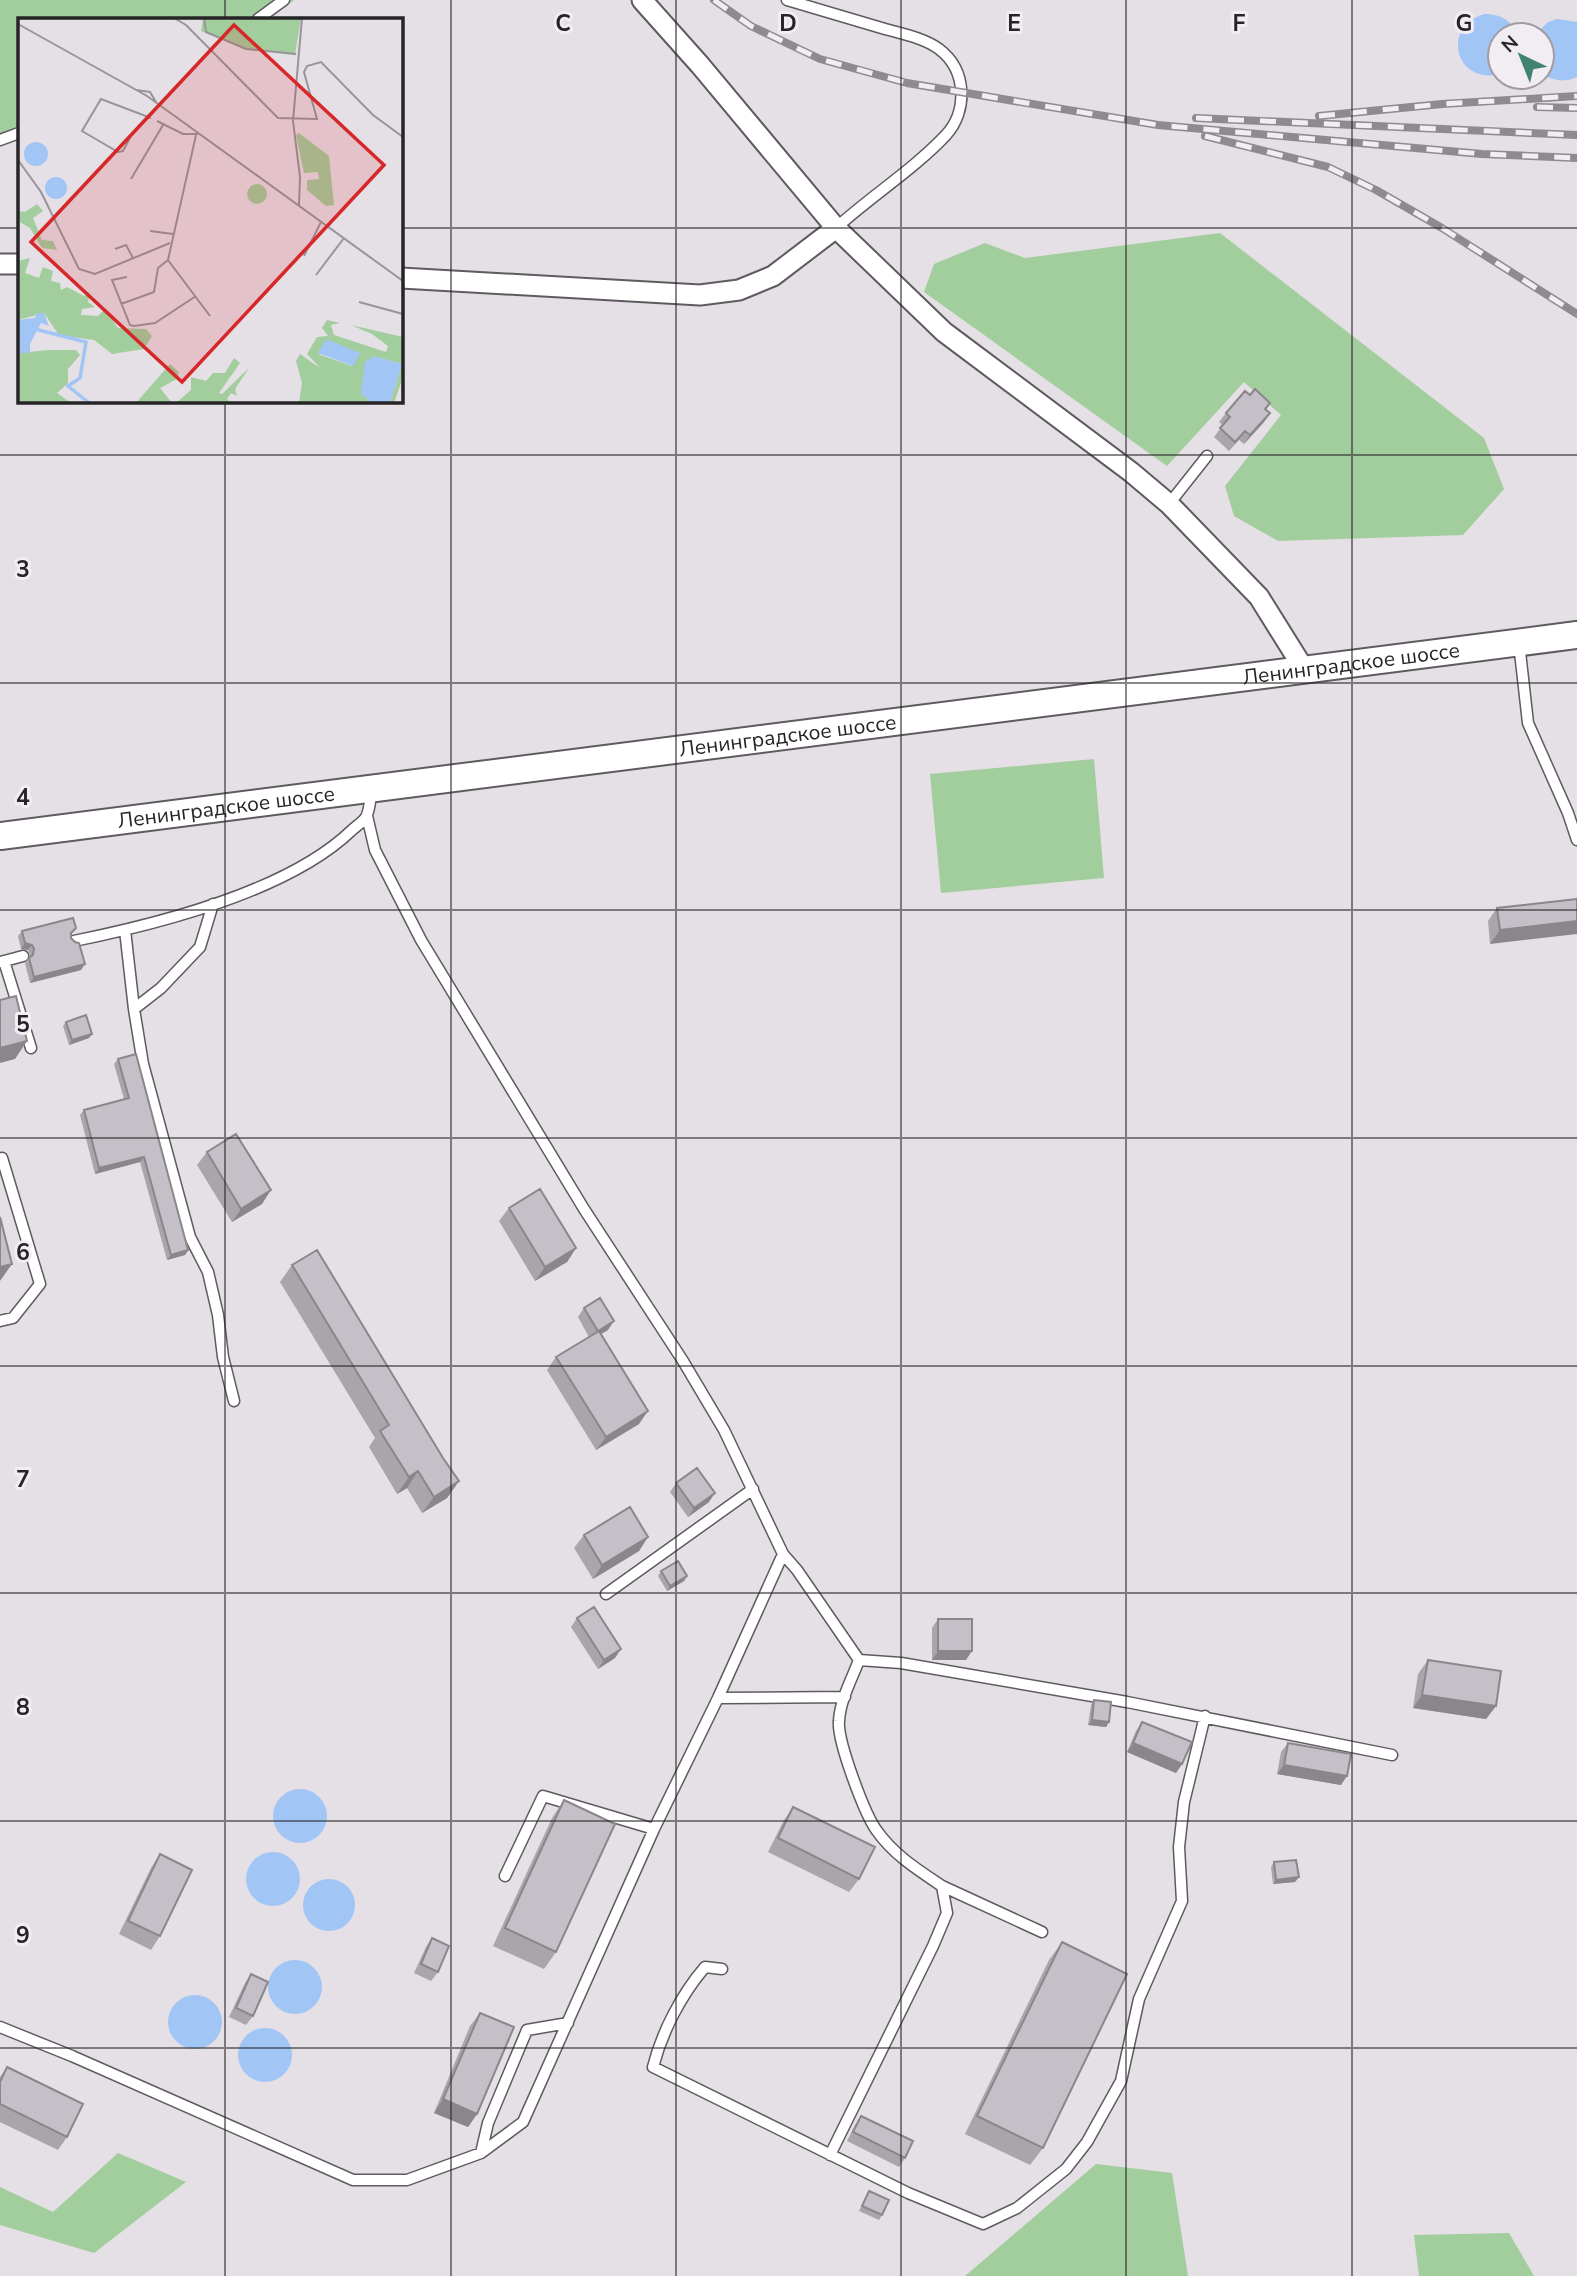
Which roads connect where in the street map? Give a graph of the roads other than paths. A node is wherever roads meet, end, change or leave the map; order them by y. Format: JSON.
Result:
{"nodes":[{"id":1,"x":284,"y":0,"type":"edge"},
{"id":2,"x":642,"y":0,"type":"edge"},
{"id":3,"x":787,"y":0,"type":"edge"},
{"id":4,"x":259,"y":18,"type":"edge"},
{"id":5,"x":18,"y":133,"type":"edge"},
{"id":6,"x":0,"y":140,"type":"edge"},
{"id":7,"x":836,"y":228,"type":"junction"},
{"id":8,"x":0,"y":264,"type":"edge"},
{"id":9,"x":18,"y":264,"type":"edge"},
{"id":10,"x":402,"y":278,"type":"edge"},
{"id":11,"x":1206,"y":456,"type":"dead end"},
{"id":12,"x":1168,"y":504,"type":"junction"},
{"id":13,"x":1577,"y":635,"type":"edge"},
{"id":14,"x":1519,"y":643,"type":"junction"},
{"id":15,"x":1304,"y":669,"type":"junction"},
{"id":16,"x":372,"y":788,"type":"junction"},
{"id":17,"x":367,"y":816,"type":"junction"},
{"id":18,"x":0,"y":836,"type":"edge"},
{"id":19,"x":1577,"y":840,"type":"edge"},
{"id":20,"x":213,"y":904,"type":"junction"},
{"id":21,"x":125,"y":930,"type":"junction"},
{"id":22,"x":74,"y":941,"type":"edge"},
{"id":23,"x":23,"y":956,"type":"dead end"},
{"id":24,"x":2,"y":962,"type":"edge"},
{"id":25,"x":134,"y":1009,"type":"junction"},
{"id":26,"x":31,"y":1048,"type":"dead end"},
{"id":27,"x":2,"y":1158,"type":"dead end"},
{"id":28,"x":0,"y":1321,"type":"edge"},
{"id":29,"x":234,"y":1401,"type":"dead end"},
{"id":30,"x":753,"y":1489,"type":"junction"},
{"id":31,"x":783,"y":1554,"type":"junction"},
{"id":32,"x":606,"y":1594,"type":"dead end"},
{"id":33,"x":859,"y":1660,"type":"junction"},
{"id":34,"x":845,"y":1697,"type":"junction"},
{"id":35,"x":718,"y":1698,"type":"junction"},
{"id":36,"x":1205,"y":1717,"type":"junction"},
{"id":37,"x":1392,"y":1755,"type":"dead end"},
{"id":38,"x":654,"y":1829,"type":"junction"},
{"id":39,"x":505,"y":1876,"type":"dead end"},
{"id":40,"x":942,"y":1886,"type":"junction"},
{"id":41,"x":1042,"y":1932,"type":"dead end"},
{"id":42,"x":722,"y":1969,"type":"dead end"},
{"id":43,"x":568,"y":2023,"type":"junction"},
{"id":44,"x":0,"y":2027,"type":"edge"},
{"id":45,"x":481,"y":2152,"type":"junction"},
{"id":46,"x":830,"y":2155,"type":"junction"}],
"edges":[{"from":1,"to":4,"type":"lane"},
{"from":2,"to":7,"type":"street"},
{"from":3,"to":7,"type":"lane"},
{"from":5,"to":6,"type":"lane"},
{"from":7,"to":10,"type":"street"},
{"from":7,"to":12,"type":"street"},
{"from":8,"to":9,"type":"street"},
{"from":11,"to":12,"type":"lane"},
{"from":12,"to":15,"type":"street"},
{"from":13,"to":14,"type":"main road","name":"Ленинградское шоссе"},
{"from":14,"to":15,"type":"main road","name":"Ленинградское шоссе"},
{"from":14,"to":19,"type":"lane"},
{"from":15,"to":16,"type":"main road","name":"Ленинградское шоссе"},
{"from":16,"to":17,"type":"lane"},
{"from":16,"to":18,"type":"main road","name":"Ленинградское шоссе"},
{"from":17,"to":20,"type":"lane"},
{"from":17,"to":30,"type":"lane"},
{"from":20,"to":21,"type":"lane"},
{"from":20,"to":25,"type":"lane"},
{"from":21,"to":22,"type":"lane"},
{"from":21,"to":25,"type":"lane"},
{"from":23,"to":24,"type":"lane"},
{"from":24,"to":26,"type":"lane"},
{"from":25,"to":29,"type":"lane"},
{"from":27,"to":28,"type":"lane"},
{"from":30,"to":31,"type":"lane"},
{"from":30,"to":32,"type":"lane"},
{"from":31,"to":33,"type":"lane"},
{"from":31,"to":35,"type":"lane"},
{"from":33,"to":34,"type":"lane"},
{"from":33,"to":36,"type":"lane"},
{"from":34,"to":35,"type":"lane"},
{"from":34,"to":40,"type":"lane"},
{"from":35,"to":38,"type":"lane"},
{"from":36,"to":37,"type":"lane"},
{"from":36,"to":46,"type":"lane"},
{"from":38,"to":39,"type":"lane"},
{"from":38,"to":43,"type":"lane"},
{"from":40,"to":41,"type":"lane"},
{"from":40,"to":46,"type":"lane"},
{"from":42,"to":46,"type":"lane"},
{"from":43,"to":45,"type":"lane"},
{"from":43,"to":45,"type":"lane"},
{"from":44,"to":45,"type":"lane"}]}
